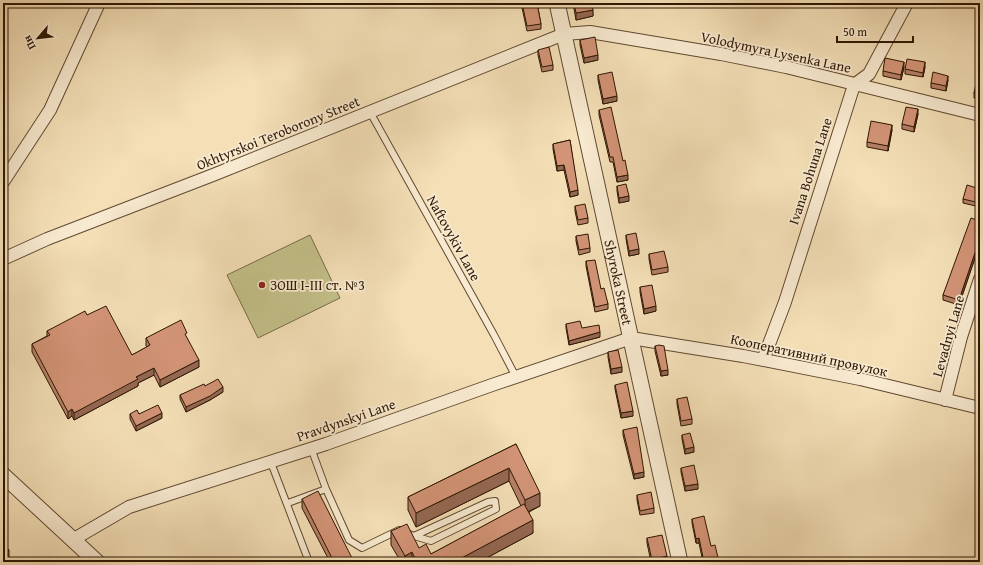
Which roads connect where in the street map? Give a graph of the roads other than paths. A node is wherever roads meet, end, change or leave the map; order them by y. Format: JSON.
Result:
{"nodes":[{"id":1,"x":99,"y":3,"type":"edge"},
{"id":2,"x":557,"y":3,"type":"edge"},
{"id":3,"x":907,"y":3,"type":"edge"},
{"id":4,"x":564,"y":34,"type":"junction"},
{"id":5,"x":854,"y":84,"type":"junction"},
{"id":6,"x":370,"y":112,"type":"junction"},
{"id":7,"x":980,"y":115,"type":"edge"},
{"id":8,"x":3,"y":182,"type":"edge"},
{"id":9,"x":3,"y":259,"type":"edge"},
{"id":10,"x":980,"y":279,"type":"edge"},
{"id":11,"x":632,"y":338,"type":"junction"},
{"id":12,"x":763,"y":360,"type":"junction"},
{"id":13,"x":516,"y":377,"type":"junction"},
{"id":14,"x":945,"y":400,"type":"junction"},
{"id":15,"x":980,"y":408,"type":"edge"},
{"id":16,"x":311,"y":448,"type":"junction"},
{"id":17,"x":270,"y":460,"type":"junction"},
{"id":18,"x":3,"y":475,"type":"edge"},
{"id":19,"x":326,"y":489,"type":"junction"},
{"id":20,"x":288,"y":503,"type":"junction"},
{"id":21,"x":414,"y":536,"type":"junction"},
{"id":22,"x":74,"y":539,"type":"junction"},
{"id":23,"x":97,"y":562,"type":"edge"},
{"id":24,"x":309,"y":562,"type":"edge"},
{"id":25,"x":680,"y":562,"type":"edge"}],
"edges":[{"from":1,"to":8,"type":"street"},
{"from":2,"to":4,"type":"street","name":"Shyroka Street"},
{"from":3,"to":5,"type":"street"},
{"from":4,"to":5,"type":"street","name":"Volodymyra Lysenka Lane"},
{"from":4,"to":6,"type":"street","name":"Okhtyrskoi Teroborony Street"},
{"from":4,"to":11,"type":"street","name":"Shyroka Street"},
{"from":5,"to":7,"type":"street","name":"Volodymyra Lysenka Lane"},
{"from":5,"to":12,"type":"street","name":"Ivana Bohuna Lane"},
{"from":6,"to":9,"type":"street","name":"Okhtyrskoi Teroborony Street"},
{"from":6,"to":13,"type":"lane","name":"Naftovykiv Lane"},
{"from":10,"to":14,"type":"street","name":"Levadnyi Lane"},
{"from":11,"to":12,"type":"street","name":"Кооперативний провулок"},
{"from":11,"to":13,"type":"street","name":"Pravdynskyi Lane"},
{"from":11,"to":25,"type":"street","name":"Shyroka Street"},
{"from":12,"to":14,"type":"street","name":"Кооперативний провулок"},
{"from":13,"to":16,"type":"street","name":"Pravdynskyi Lane"},
{"from":14,"to":15,"type":"street","name":"Кооперативний провулок"},
{"from":16,"to":17,"type":"street","name":"Pravdynskyi Lane"},
{"from":16,"to":19,"type":"lane"},
{"from":17,"to":20,"type":"lane"},
{"from":17,"to":22,"type":"street","name":"Pravdynskyi Lane"},
{"from":18,"to":22,"type":"street"},
{"from":19,"to":20,"type":"lane"},
{"from":19,"to":21,"type":"lane"},
{"from":20,"to":24,"type":"lane"},
{"from":21,"to":21,"type":"lane"},
{"from":22,"to":23,"type":"street"}]}
